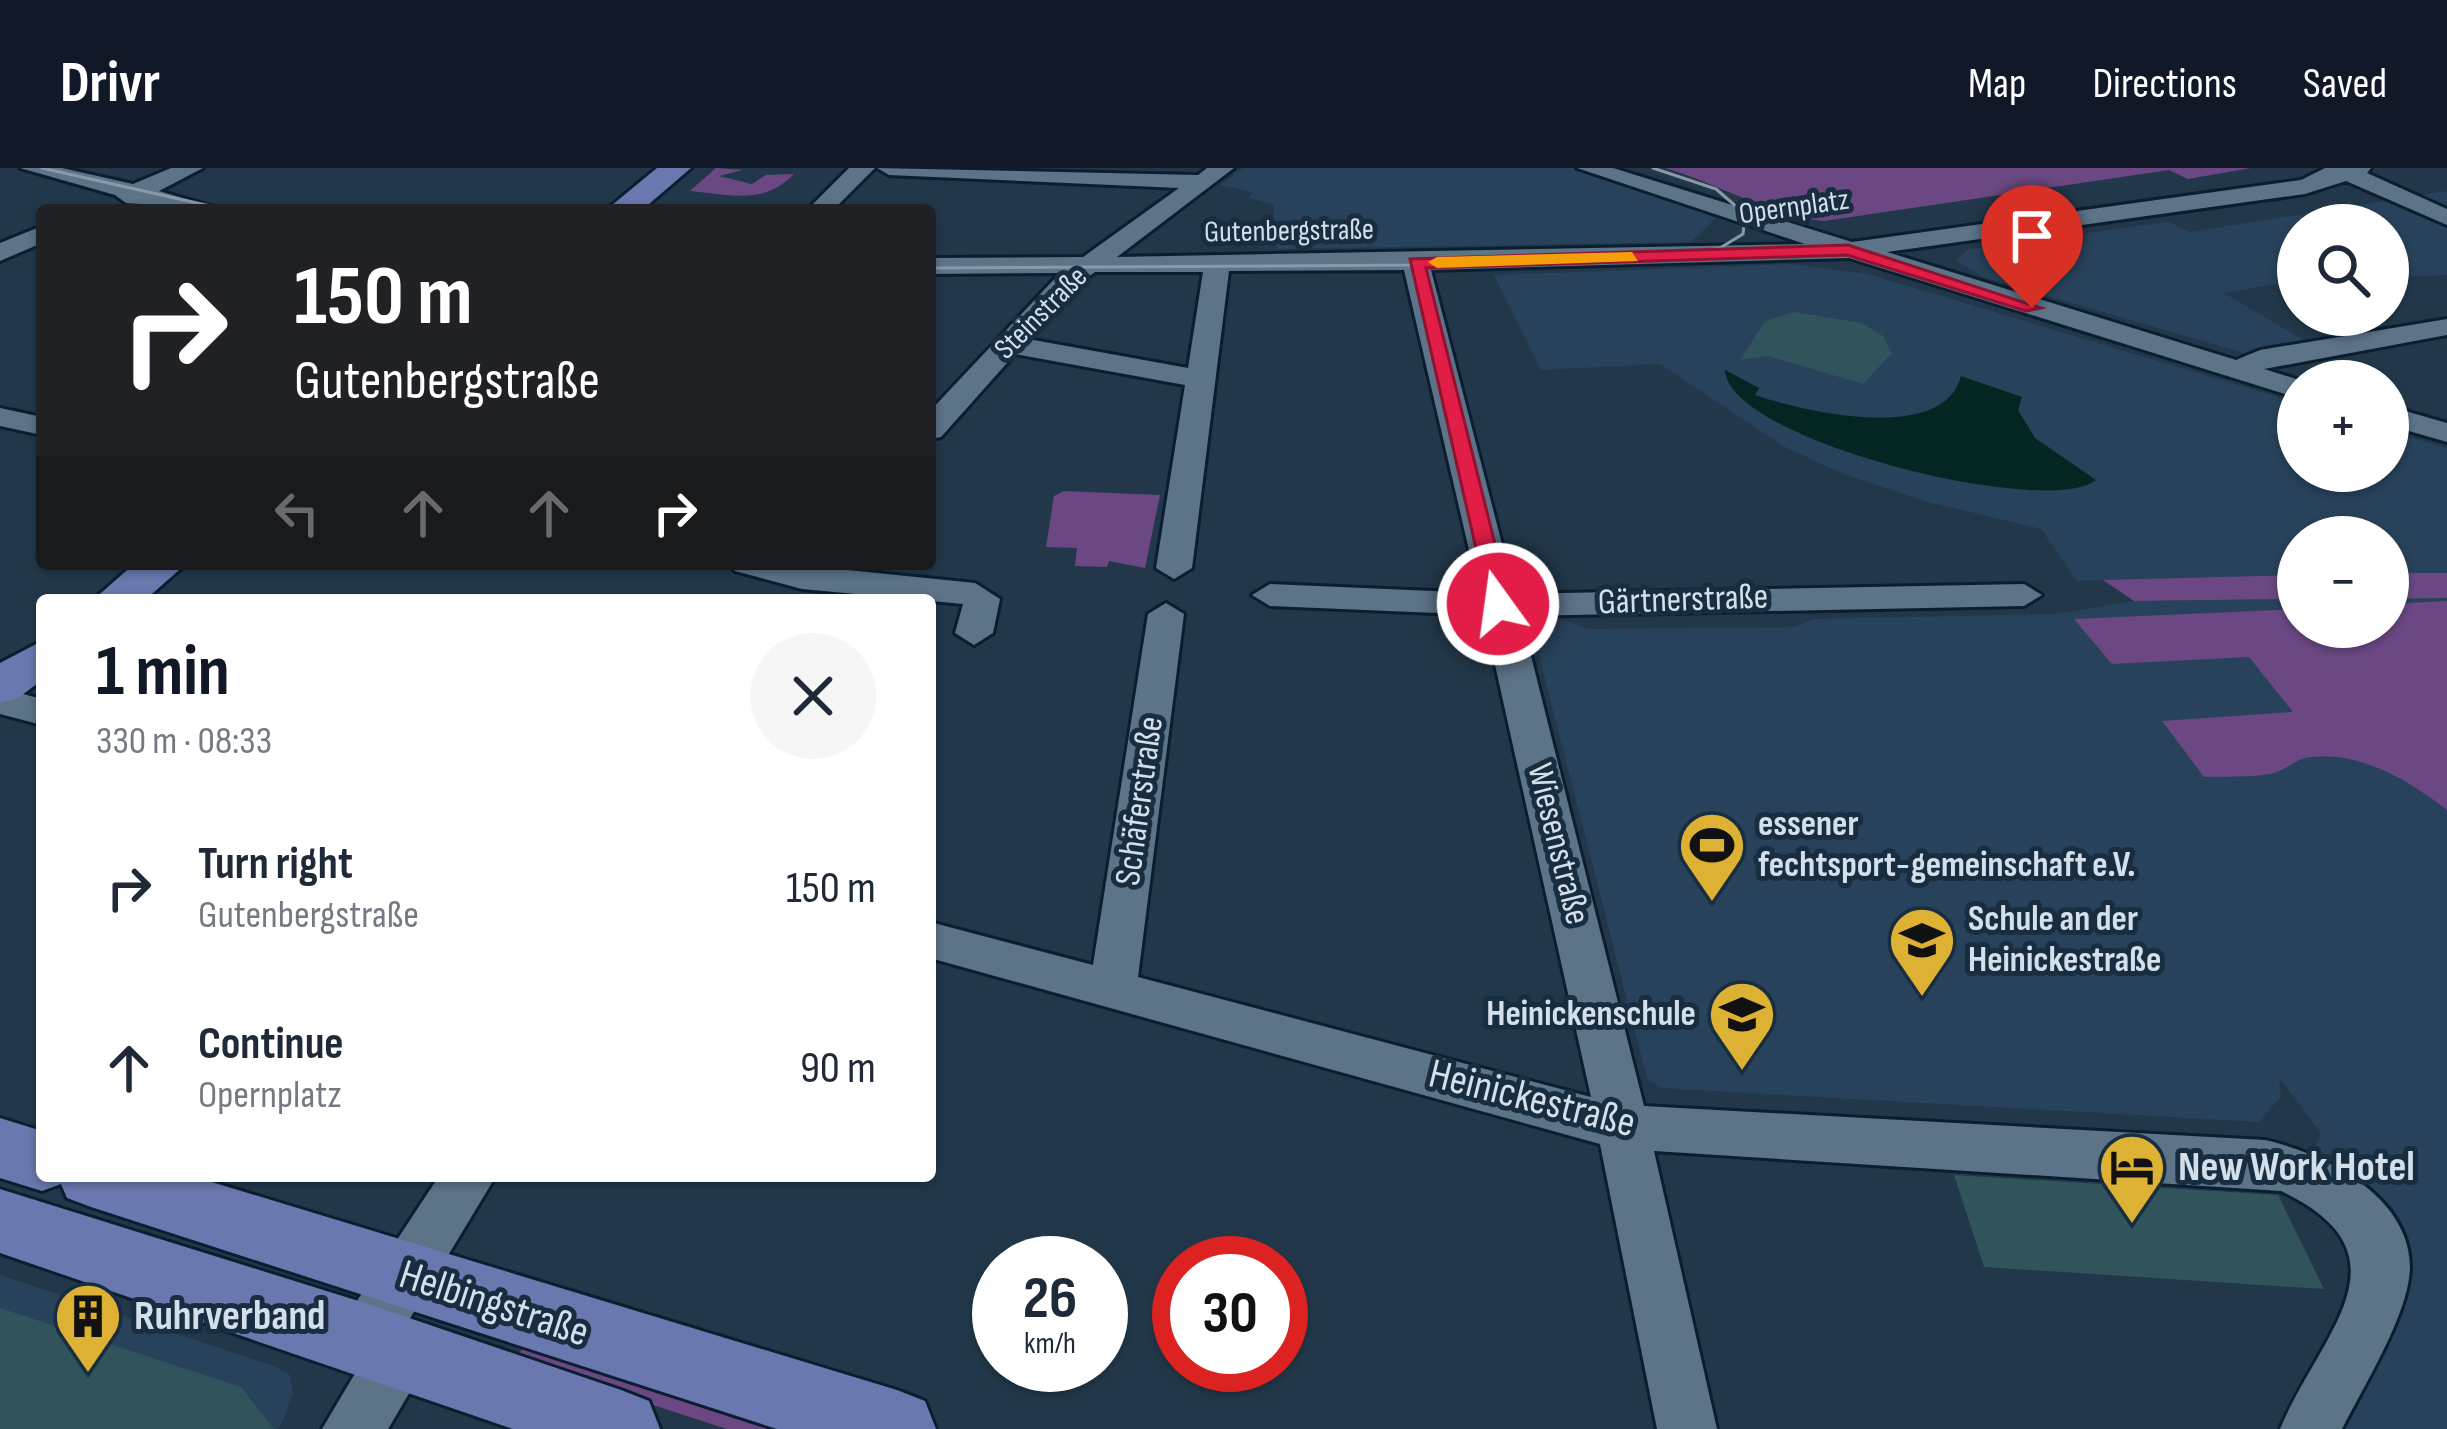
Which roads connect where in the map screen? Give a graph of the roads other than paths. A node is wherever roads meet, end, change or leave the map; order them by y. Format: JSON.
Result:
{"nodes":[{"id":1,"x":32,"y":168,"type":"edge"},
{"id":2,"x":191,"y":168,"type":"edge"},
{"id":3,"x":676,"y":168,"type":"edge"},
{"id":4,"x":863,"y":168,"type":"edge"},
{"id":5,"x":890,"y":168,"type":"edge"},
{"id":6,"x":1589,"y":168,"type":"edge"},
{"id":7,"x":2355,"y":169,"type":"edge"},
{"id":8,"x":2270,"y":171,"type":"edge"},
{"id":9,"x":1212,"y":175,"type":"edge"},
{"id":10,"x":2306,"y":178,"type":"edge"},
{"id":11,"x":2228,"y":188,"type":"junction"},
{"id":12,"x":133,"y":193,"type":"junction"},
{"id":13,"x":2397,"y":196,"type":"junction"},
{"id":14,"x":2447,"y":203,"type":"edge"},
{"id":15,"x":108,"y":204,"type":"edge"},
{"id":16,"x":183,"y":204,"type":"edge"},
{"id":17,"x":630,"y":204,"type":"edge"},
{"id":18,"x":825,"y":204,"type":"edge"},
{"id":19,"x":2447,"y":218,"type":"edge"},
{"id":20,"x":36,"y":237,"type":"edge"},
{"id":21,"x":1807,"y":237,"type":"junction"},
{"id":22,"x":1941,"y":239,"type":"junction"},
{"id":23,"x":1848,"y":250,"type":"junction"},
{"id":24,"x":0,"y":253,"type":"edge"},
{"id":25,"x":1720,"y":253,"type":"junction"},
{"id":26,"x":1416,"y":263,"type":"junction"},
{"id":27,"x":1217,"y":265,"type":"junction"},
{"id":28,"x":936,"y":266,"type":"edge"},
{"id":29,"x":1086,"y":266,"type":"junction"},
{"id":30,"x":1961,"y":285,"type":"junction"},
{"id":31,"x":2447,"y":327,"type":"edge"},
{"id":32,"x":1008,"y":344,"type":"junction"},
{"id":33,"x":2239,"y":371,"type":"junction"},
{"id":34,"x":1199,"y":379,"type":"junction"},
{"id":35,"x":2277,"y":383,"type":"edge"},
{"id":36,"x":0,"y":417,"type":"edge"},
{"id":37,"x":2409,"y":422,"type":"edge"},
{"id":38,"x":936,"y":423,"type":"edge"},
{"id":39,"x":36,"y":425,"type":"edge"},
{"id":40,"x":2447,"y":433,"type":"edge"},
{"id":41,"x":1174,"y":568,"type":"dead end"},
{"id":42,"x":155,"y":570,"type":"edge"},
{"id":43,"x":773,"y":570,"type":"edge"},
{"id":44,"x":826,"y":582,"type":"edge"},
{"id":45,"x":124,"y":594,"type":"edge"},
{"id":46,"x":1270,"y":595,"type":"dead end"},
{"id":47,"x":2024,"y":595,"type":"dead end"},
{"id":48,"x":1498,"y":604,"type":"junction"},
{"id":49,"x":1166,"y":614,"type":"dead end"},
{"id":50,"x":974,"y":634,"type":"dead end"},
{"id":51,"x":36,"y":660,"type":"edge"},
{"id":52,"x":0,"y":687,"type":"edge"},
{"id":53,"x":0,"y":701,"type":"edge"},
{"id":54,"x":36,"y":710,"type":"edge"},
{"id":55,"x":936,"y":942,"type":"edge"},
{"id":56,"x":1113,"y":988,"type":"junction"},
{"id":57,"x":1620,"y":1127,"type":"junction"},
{"id":58,"x":0,"y":1148,"type":"edge"},
{"id":59,"x":36,"y":1159,"type":"edge"},
{"id":60,"x":110,"y":1182,"type":"edge"},
{"id":61,"x":465,"y":1182,"type":"edge"},
{"id":62,"x":0,"y":1221,"type":"edge"},
{"id":63,"x":407,"y":1275,"type":"junction"},
{"id":64,"x":385,"y":1346,"type":"junction"},
{"id":65,"x":352,"y":1429,"type":"edge"},
{"id":66,"x":621,"y":1429,"type":"edge"},
{"id":67,"x":897,"y":1429,"type":"edge"},
{"id":68,"x":1687,"y":1429,"type":"edge"},
{"id":69,"x":2310,"y":1429,"type":"edge"}],
"edges":[{"from":1,"to":12,"type":"street"},
{"from":2,"to":12,"type":"street"},
{"from":3,"to":17,"type":"main road"},
{"from":4,"to":18,"type":"street"},
{"from":5,"to":9,"type":"street"},
{"from":6,"to":21,"type":"street"},
{"from":7,"to":10,"type":"street"},
{"from":7,"to":13,"type":"street"},
{"from":7,"to":14,"type":"street"},
{"from":8,"to":10,"type":"street"},
{"from":8,"to":11,"type":"street"},
{"from":9,"to":29,"type":"street","name":"Steinstraße"},
{"from":10,"to":11,"type":"street"},
{"from":10,"to":13,"type":"street"},
{"from":11,"to":21,"type":"street","name":"Opernplatz"},
{"from":11,"to":22,"type":"street","name":"Opernplatz"},
{"from":12,"to":15,"type":"street"},
{"from":12,"to":16,"type":"street"},
{"from":13,"to":19,"type":"street"},
{"from":20,"to":24,"type":"street"},
{"from":21,"to":23,"type":"street"},
{"from":21,"to":25,"type":"street","name":"Opernplatz"},
{"from":22,"to":23,"type":"street","name":"Opernplatz"},
{"from":22,"to":30,"type":"street"},
{"from":23,"to":25,"type":"street","name":"Opernplatz"},
{"from":23,"to":30,"type":"street"},
{"from":25,"to":26,"type":"street","name":"Gutenbergstraße"},
{"from":26,"to":27,"type":"street","name":"Gutenbergstraße"},
{"from":26,"to":48,"type":"street","name":"Wiesenstraße"},
{"from":27,"to":29,"type":"street","name":"Gutenbergstraße"},
{"from":27,"to":34,"type":"street"},
{"from":28,"to":29,"type":"street","name":"Gutenbergstraße"},
{"from":29,"to":32,"type":"street","name":"Steinstraße"},
{"from":30,"to":33,"type":"street"},
{"from":31,"to":33,"type":"street"},
{"from":32,"to":34,"type":"street"},
{"from":32,"to":38,"type":"street","name":"Steinstraße"},
{"from":33,"to":35,"type":"street"},
{"from":34,"to":41,"type":"street"},
{"from":36,"to":39,"type":"street"},
{"from":37,"to":40,"type":"street"},
{"from":42,"to":45,"type":"main road"},
{"from":43,"to":44,"type":"street"},
{"from":44,"to":50,"type":"street"},
{"from":46,"to":48,"type":"street","name":"Gärtnerstraße"},
{"from":47,"to":48,"type":"street","name":"Gärtnerstraße"},
{"from":48,"to":57,"type":"street","name":"Wiesenstraße"},
{"from":49,"to":56,"type":"street","name":"Schäferstraße"},
{"from":51,"to":52,"type":"main road"},
{"from":53,"to":54,"type":"street"},
{"from":55,"to":56,"type":"street","name":"Heinickestraße"},
{"from":56,"to":57,"type":"street","name":"Heinickestraße"},
{"from":57,"to":68,"type":"street","name":"Wiesenstraße"},
{"from":57,"to":69,"type":"street","name":"Heinickestraße"},
{"from":58,"to":59,"type":"main road"},
{"from":60,"to":63,"type":"main road","name":"Helbingstraße"},
{"from":61,"to":63,"type":"street"},
{"from":62,"to":64,"type":"main road","name":"Helbingstraße"},
{"from":63,"to":64,"type":"street"},
{"from":63,"to":67,"type":"main road","name":"Helbingstraße"},
{"from":64,"to":65,"type":"street"},
{"from":64,"to":66,"type":"main road","name":"Helbingstraße"}]}
